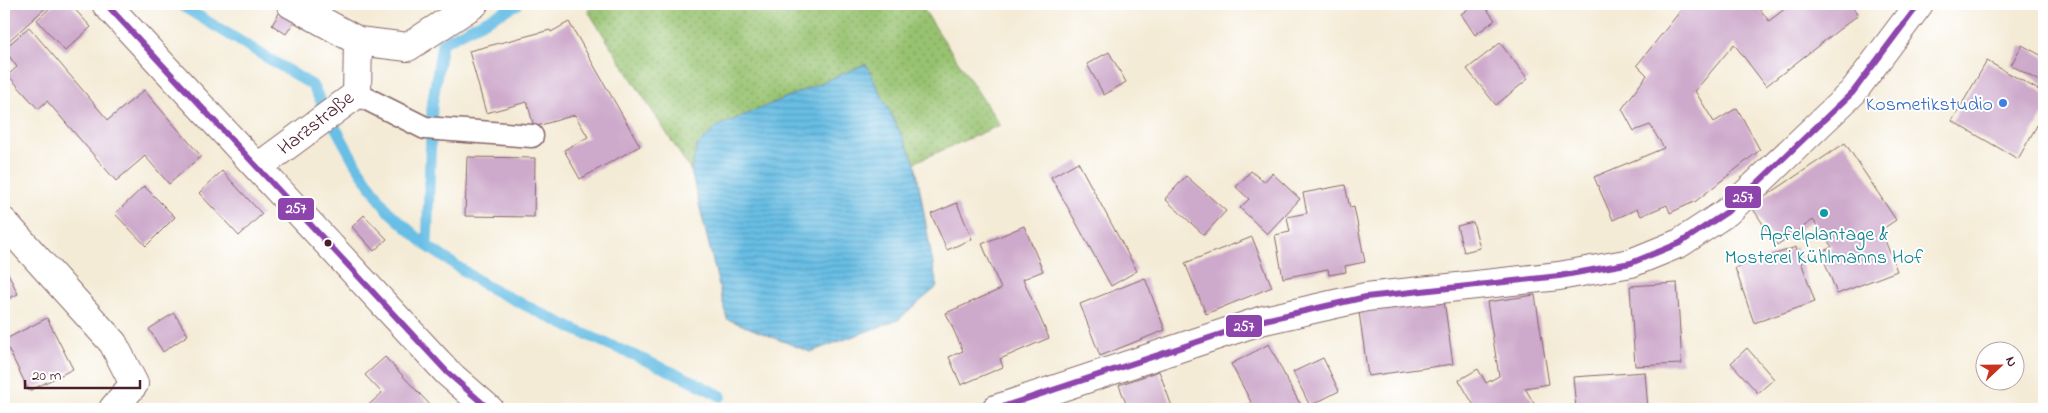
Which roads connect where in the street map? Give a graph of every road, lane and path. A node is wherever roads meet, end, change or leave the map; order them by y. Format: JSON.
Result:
{"nodes":[{"id":1,"x":106,"y":4,"type":"edge"},
{"id":2,"x":291,"y":4,"type":"edge"},
{"id":3,"x":474,"y":4,"type":"edge"},
{"id":4,"x":1919,"y":4,"type":"edge"},
{"id":5,"x":358,"y":42,"type":"junction"},
{"id":6,"x":352,"y":98,"type":"junction"},
{"id":7,"x":532,"y":136,"type":"dead end"},
{"id":8,"x":258,"y":167,"type":"junction"},
{"id":9,"x":4,"y":222,"type":"edge"},
{"id":10,"x":113,"y":409,"type":"edge"},
{"id":11,"x":489,"y":409,"type":"edge"},
{"id":12,"x":996,"y":409,"type":"edge"}],
"edges":[{"from":1,"to":8,"type":"main road","name":"Harzstraße"},
{"from":2,"to":5,"type":"main road"},
{"from":3,"to":5,"type":"main road"},
{"from":4,"to":12,"type":"main road"},
{"from":5,"to":6,"type":"main road","name":"Harzstraße"},
{"from":6,"to":7,"type":"lane"},
{"from":6,"to":8,"type":"main road","name":"Harzstraße"},
{"from":8,"to":11,"type":"main road","name":"Harzstraße"},
{"from":9,"to":10,"type":"main road"}]}
